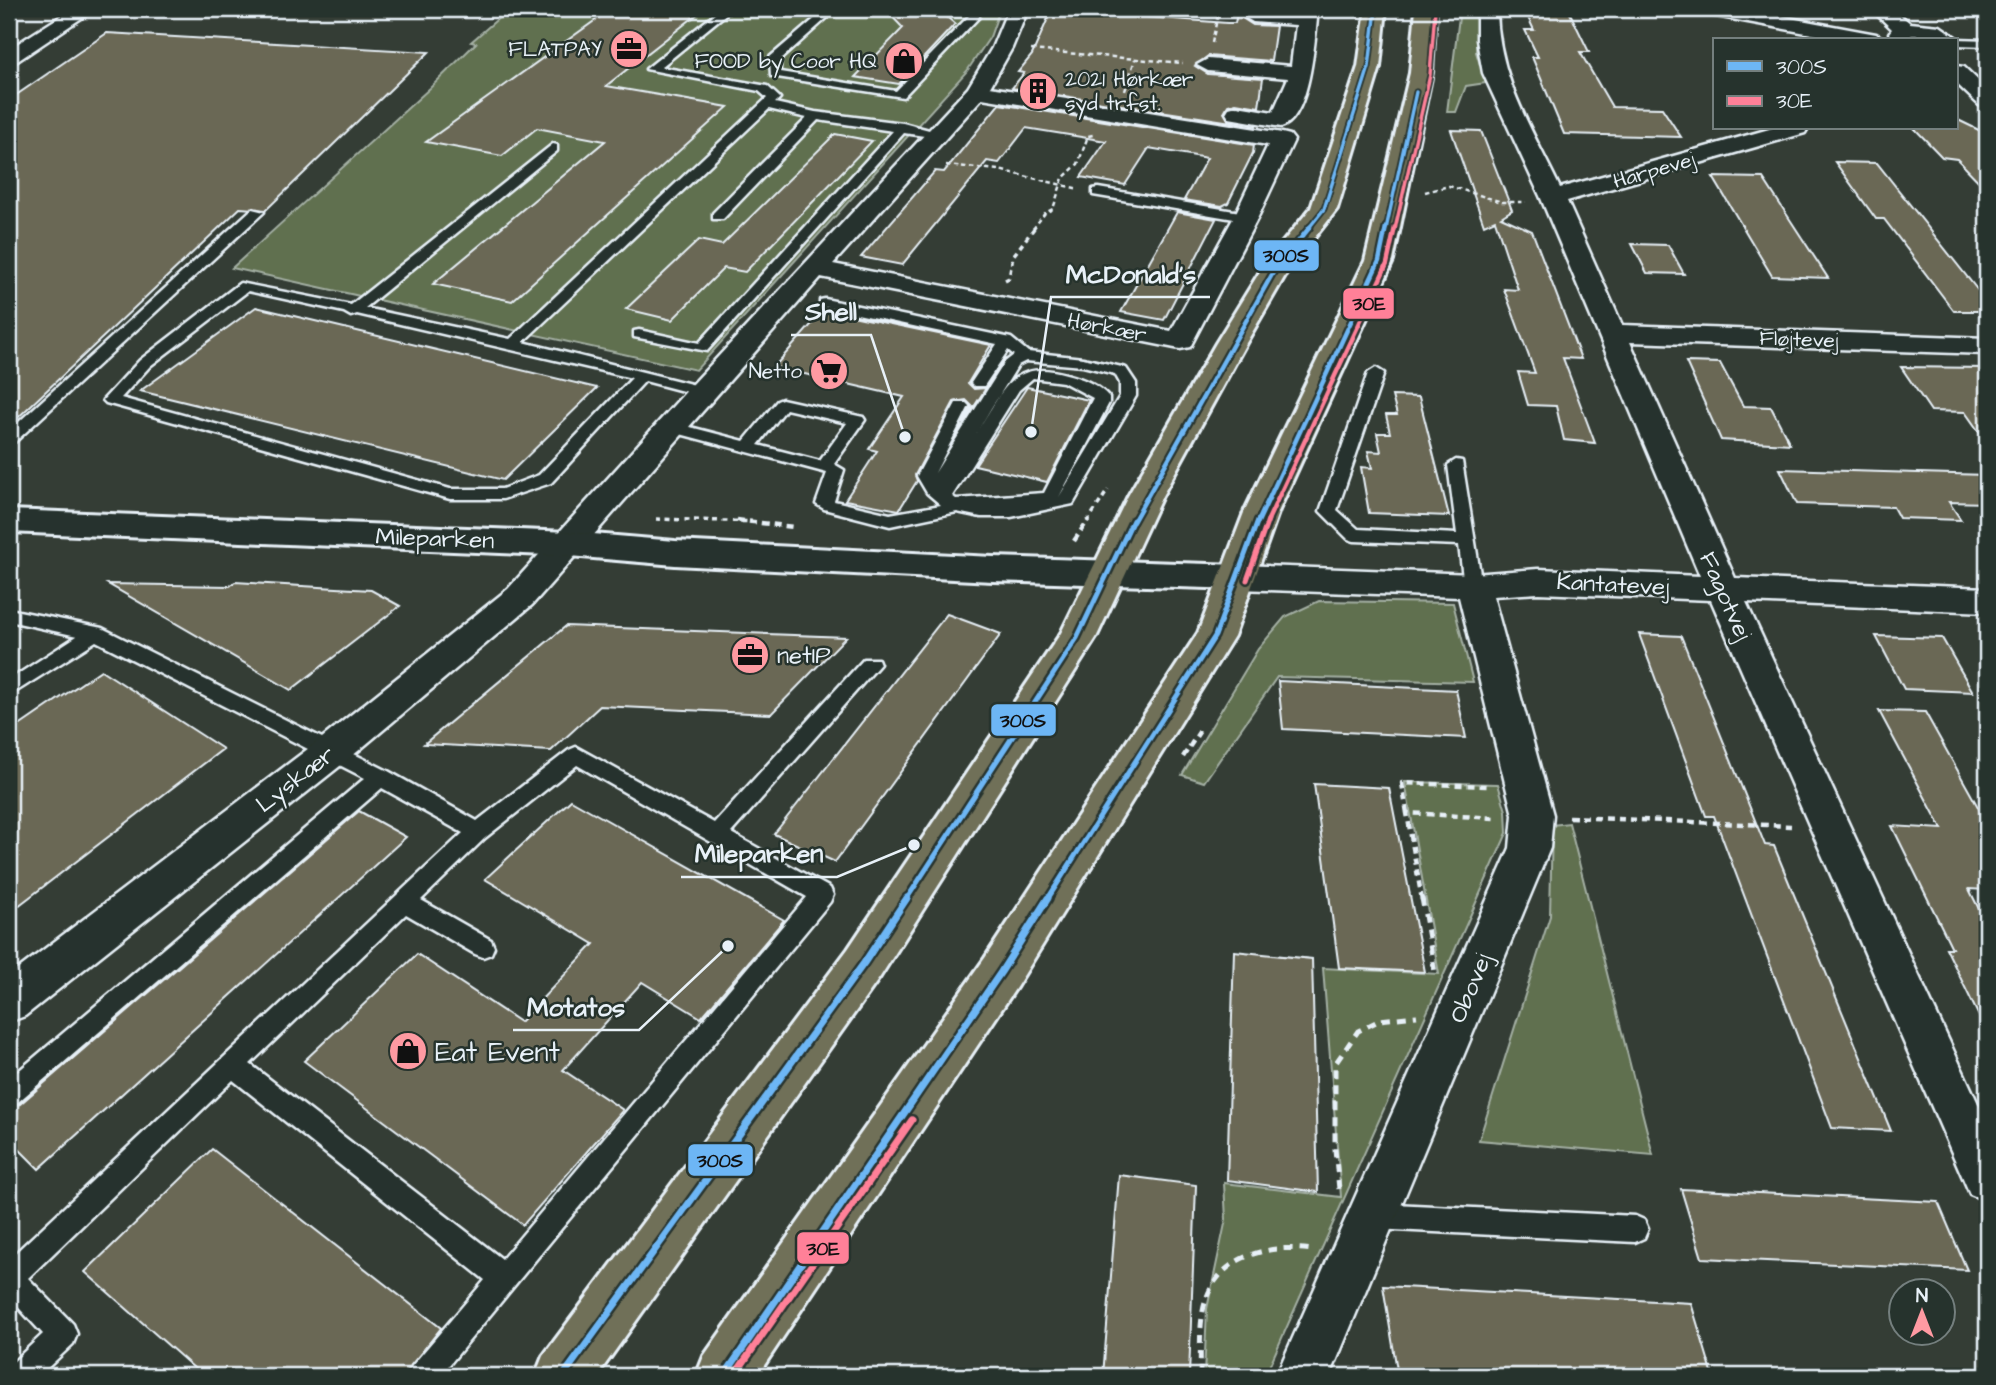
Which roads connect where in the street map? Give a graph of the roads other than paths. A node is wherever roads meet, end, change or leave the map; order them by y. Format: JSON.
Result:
{"nodes":[{"id":1,"x":85,"y":9,"type":"edge"},
{"id":2,"x":727,"y":9,"type":"edge"},
{"id":3,"x":832,"y":9,"type":"edge"},
{"id":4,"x":974,"y":9,"type":"edge"},
{"id":5,"x":1018,"y":9,"type":"edge"},
{"id":6,"x":1376,"y":9,"type":"edge"},
{"id":7,"x":1426,"y":9,"type":"edge"},
{"id":8,"x":1487,"y":9,"type":"edge"},
{"id":9,"x":1710,"y":9,"type":"edge"},
{"id":10,"x":1881,"y":9,"type":"edge"},
{"id":11,"x":1307,"y":15,"type":"edge"},
{"id":12,"x":1253,"y":16,"type":"road end"},
{"id":13,"x":1905,"y":35,"type":"edge"},
{"id":14,"x":1865,"y":38,"type":"edge"},
{"id":15,"x":1946,"y":38,"type":"edge"},
{"id":16,"x":1958,"y":42,"type":"edge"},
{"id":17,"x":1987,"y":43,"type":"edge"},
{"id":18,"x":9,"y":58,"type":"edge"},
{"id":19,"x":1208,"y":65,"type":"road end"},
{"id":20,"x":1300,"y":73,"type":"junction"},
{"id":21,"x":775,"y":74,"type":"junction"},
{"id":22,"x":983,"y":81,"type":"junction"},
{"id":23,"x":752,"y":86,"type":"junction"},
{"id":24,"x":1120,"y":104,"type":"junction"},
{"id":25,"x":767,"y":105,"type":"junction"},
{"id":26,"x":815,"y":116,"type":"junction"},
{"id":27,"x":903,"y":127,"type":"junction"},
{"id":28,"x":1790,"y":130,"type":"edge"},
{"id":29,"x":938,"y":134,"type":"junction"},
{"id":30,"x":553,"y":148,"type":"dead end"},
{"id":31,"x":1098,"y":192,"type":"road end"},
{"id":32,"x":1553,"y":199,"type":"junction"},
{"id":33,"x":257,"y":212,"type":"dead end"},
{"id":34,"x":718,"y":216,"type":"dead end"},
{"id":35,"x":1246,"y":218,"type":"junction"},
{"id":36,"x":791,"y":248,"type":"junction"},
{"id":37,"x":821,"y":262,"type":"junction"},
{"id":38,"x":825,"y":303,"type":"dead end"},
{"id":39,"x":351,"y":312,"type":"junction"},
{"id":40,"x":718,"y":330,"type":"junction"},
{"id":41,"x":1611,"y":333,"type":"junction"},
{"id":42,"x":639,"y":334,"type":"dead end"},
{"id":43,"x":752,"y":336,"type":"junction"},
{"id":44,"x":1006,"y":341,"type":"junction"},
{"id":45,"x":513,"y":344,"type":"junction"},
{"id":46,"x":1987,"y":346,"type":"edge"},
{"id":47,"x":1024,"y":356,"type":"junction"},
{"id":48,"x":1376,"y":373,"type":"dead end"},
{"id":49,"x":642,"y":376,"type":"junction"},
{"id":50,"x":979,"y":383,"type":"dead end"},
{"id":51,"x":702,"y":391,"type":"junction"},
{"id":52,"x":961,"y":406,"type":"dead end"},
{"id":53,"x":671,"y":427,"type":"junction"},
{"id":54,"x":9,"y":439,"type":"edge"},
{"id":55,"x":749,"y":445,"type":"junction"},
{"id":56,"x":1456,"y":465,"type":"dead end"},
{"id":57,"x":824,"y":466,"type":"junction"},
{"id":58,"x":944,"y":498,"type":"junction"},
{"id":59,"x":9,"y":521,"type":"edge"},
{"id":60,"x":1466,"y":540,"type":"junction"},
{"id":61,"x":570,"y":544,"type":"junction"},
{"id":62,"x":1108,"y":574,"type":"junction"},
{"id":63,"x":1238,"y":577,"type":"junction"},
{"id":64,"x":1474,"y":586,"type":"junction"},
{"id":65,"x":1723,"y":589,"type":"junction"},
{"id":66,"x":1987,"y":600,"type":"edge"},
{"id":67,"x":9,"y":615,"type":"edge"},
{"id":68,"x":94,"y":633,"type":"junction"},
{"id":69,"x":871,"y":664,"type":"dead end"},
{"id":70,"x":9,"y":690,"type":"edge"},
{"id":71,"x":331,"y":752,"type":"junction"},
{"id":72,"x":381,"y":777,"type":"junction"},
{"id":73,"x":478,"y":832,"type":"junction"},
{"id":74,"x":718,"y":834,"type":"junction"},
{"id":75,"x":404,"y":902,"type":"junction"},
{"id":76,"x":483,"y":947,"type":"dead end"},
{"id":77,"x":9,"y":1002,"type":"edge"},
{"id":78,"x":232,"y":1065,"type":"junction"},
{"id":79,"x":9,"y":1094,"type":"edge"},
{"id":80,"x":1987,"y":1177,"type":"edge"},
{"id":81,"x":1378,"y":1206,"type":"junction"},
{"id":82,"x":1635,"y":1228,"type":"dead end"},
{"id":83,"x":9,"y":1278,"type":"edge"},
{"id":84,"x":503,"y":1278,"type":"junction"},
{"id":85,"x":19,"y":1376,"type":"edge"},
{"id":86,"x":422,"y":1376,"type":"edge"},
{"id":87,"x":563,"y":1376,"type":"edge"},
{"id":88,"x":724,"y":1376,"type":"edge"},
{"id":89,"x":1303,"y":1376,"type":"edge"}],
"edges":[{"from":1,"to":18,"type":"street"},
{"from":2,"to":23,"type":"lane"},
{"from":3,"to":21,"type":"lane"},
{"from":4,"to":21,"type":"lane"},
{"from":5,"to":22,"type":"street"},
{"from":6,"to":62,"type":"main road"},
{"from":7,"to":63,"type":"main road"},
{"from":8,"to":32,"type":"street","name":"Fagotvej"},
{"from":9,"to":14,"type":"street"},
{"from":10,"to":13,"type":"street"},
{"from":11,"to":12,"type":"street"},
{"from":11,"to":20,"type":"street"},
{"from":13,"to":15,"type":"street"},
{"from":16,"to":17,"type":"lane"},
{"from":19,"to":20,"type":"street"},
{"from":20,"to":24,"type":"street"},
{"from":21,"to":23,"type":"lane"},
{"from":22,"to":24,"type":"street","name":"Hørkær"},
{"from":22,"to":29,"type":"street"},
{"from":23,"to":25,"type":"lane"},
{"from":24,"to":35,"type":"street","name":"Hørkær"},
{"from":25,"to":26,"type":"lane"},
{"from":25,"to":45,"type":"lane"},
{"from":26,"to":27,"type":"lane"},
{"from":26,"to":34,"type":"lane"},
{"from":27,"to":29,"type":"lane"},
{"from":27,"to":36,"type":"lane"},
{"from":28,"to":32,"type":"street","name":"Harpevej"},
{"from":29,"to":37,"type":"street"},
{"from":30,"to":39,"type":"lane"},
{"from":31,"to":35,"type":"lane"},
{"from":32,"to":41,"type":"street","name":"Fagotvej"},
{"from":33,"to":54,"type":"lane"},
{"from":35,"to":37,"type":"street","name":"Hørkær"},
{"from":36,"to":37,"type":"lane"},
{"from":36,"to":40,"type":"lane"},
{"from":37,"to":43,"type":"street"},
{"from":38,"to":44,"type":"lane"},
{"from":39,"to":45,"type":"lane"},
{"from":39,"to":49,"type":"lane"},
{"from":40,"to":42,"type":"lane"},
{"from":40,"to":43,"type":"lane"},
{"from":41,"to":46,"type":"street","name":"Fløjtevej"},
{"from":41,"to":65,"type":"street","name":"Fagotvej"},
{"from":43,"to":51,"type":"street"},
{"from":44,"to":47,"type":"lane"},
{"from":44,"to":50,"type":"lane"},
{"from":45,"to":49,"type":"lane"},
{"from":47,"to":58,"type":"lane"},
{"from":47,"to":58,"type":"lane"},
{"from":48,"to":60,"type":"lane"},
{"from":49,"to":51,"type":"lane"},
{"from":51,"to":53,"type":"street"},
{"from":52,"to":58,"type":"lane"},
{"from":53,"to":55,"type":"lane"},
{"from":53,"to":61,"type":"street"},
{"from":55,"to":57,"type":"lane"},
{"from":55,"to":57,"type":"lane"},
{"from":56,"to":60,"type":"lane"},
{"from":57,"to":58,"type":"lane"},
{"from":58,"to":58,"type":"lane"},
{"from":59,"to":61,"type":"street","name":"Mileparken"},
{"from":60,"to":64,"type":"lane"},
{"from":61,"to":62,"type":"street","name":"Mileparken"},
{"from":61,"to":71,"type":"street","name":"Lyskær"},
{"from":62,"to":63,"type":"street","name":"Mileparken"},
{"from":62,"to":87,"type":"main road"},
{"from":63,"to":64,"type":"street","name":"Kantatevej"},
{"from":63,"to":88,"type":"main road"},
{"from":64,"to":65,"type":"street","name":"Kantatevej"},
{"from":64,"to":81,"type":"street","name":"Obovej"},
{"from":65,"to":66,"type":"street","name":"Kantatevej"},
{"from":65,"to":80,"type":"street","name":"Fagotvej"},
{"from":67,"to":68,"type":"lane"},
{"from":68,"to":70,"type":"lane"},
{"from":68,"to":71,"type":"lane"},
{"from":69,"to":74,"type":"lane"},
{"from":71,"to":72,"type":"lane"},
{"from":71,"to":77,"type":"street","name":"Lyskær"},
{"from":72,"to":73,"type":"lane"},
{"from":72,"to":79,"type":"lane"},
{"from":73,"to":74,"type":"lane"},
{"from":73,"to":75,"type":"lane"},
{"from":74,"to":84,"type":"lane"},
{"from":75,"to":76,"type":"lane"},
{"from":75,"to":78,"type":"lane"},
{"from":78,"to":83,"type":"lane"},
{"from":78,"to":84,"type":"lane"},
{"from":81,"to":82,"type":"lane"},
{"from":81,"to":89,"type":"street","name":"Obovej"},
{"from":83,"to":85,"type":"lane"},
{"from":84,"to":86,"type":"lane"}]}
